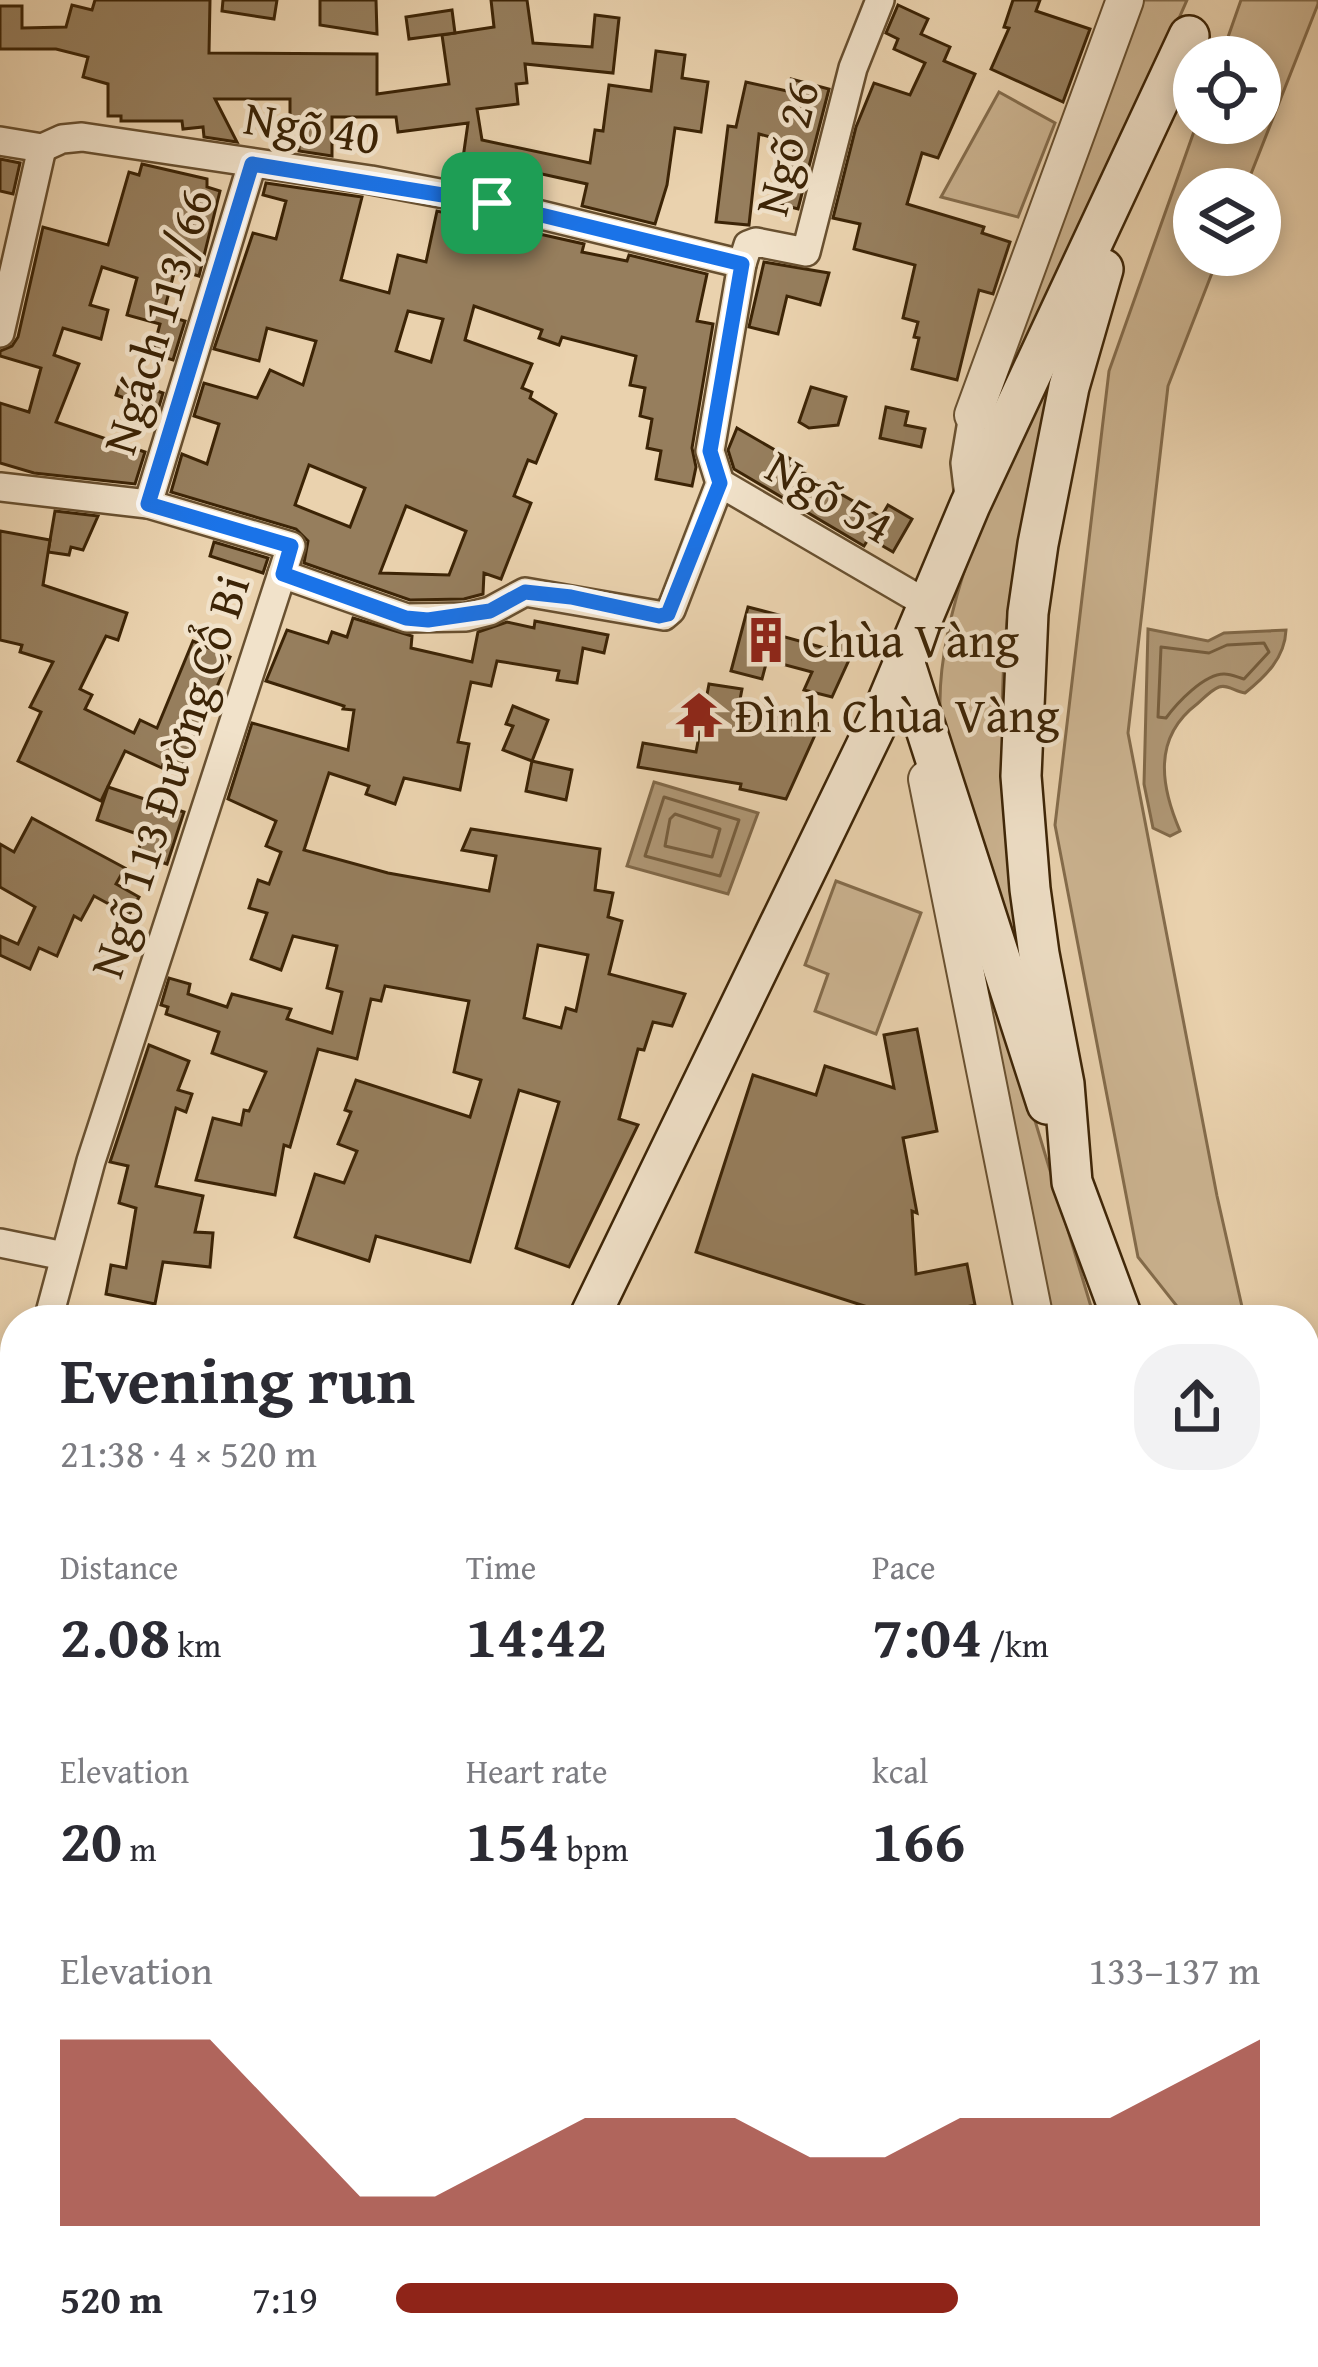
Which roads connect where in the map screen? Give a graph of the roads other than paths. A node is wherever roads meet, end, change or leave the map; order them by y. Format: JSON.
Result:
{"nodes":[{"id":1,"x":880,"y":0,"type":"edge"},
{"id":2,"x":1125,"y":0,"type":"edge"},
{"id":3,"x":1196,"y":18,"type":"edge"},
{"id":4,"x":0,"y":141,"type":"edge"},
{"id":5,"x":42,"y":148,"type":"junction"},
{"id":6,"x":252,"y":164,"type":"junction"},
{"id":7,"x":742,"y":264,"type":"junction"},
{"id":8,"x":0,"y":333,"type":"edge"},
{"id":9,"x":973,"y":416,"type":"joint"},
{"id":10,"x":720,"y":483,"type":"junction"},
{"id":11,"x":0,"y":487,"type":"edge"},
{"id":12,"x":148,"y":504,"type":"junction"},
{"id":13,"x":970,"y":505,"type":"junction"},
{"id":14,"x":283,"y":574,"type":"junction"},
{"id":15,"x":928,"y":604,"type":"junction"},
{"id":16,"x":905,"y":664,"type":"junction"},
{"id":17,"x":1072,"y":1182,"type":"junction"},
{"id":18,"x":0,"y":1243,"type":"edge"},
{"id":19,"x":64,"y":1256,"type":"junction"},
{"id":20,"x":52,"y":1305,"type":"edge"},
{"id":21,"x":595,"y":1305,"type":"edge"},
{"id":22,"x":1032,"y":1305,"type":"edge"},
{"id":23,"x":1117,"y":1305,"type":"edge"}],
"edges":[{"from":1,"to":7,"type":"street","name":"Ngõ 26"},
{"from":2,"to":9,"type":"street"},
{"from":3,"to":13,"type":"main road"},
{"from":3,"to":17,"type":"main road"},
{"from":4,"to":5,"type":"street","name":"Ngõ 40"},
{"from":5,"to":6,"type":"street","name":"Ngõ 40"},
{"from":5,"to":8,"type":"street"},
{"from":6,"to":7,"type":"street","name":"Ngõ 40"},
{"from":6,"to":12,"type":"street","name":"Ngách 113/66"},
{"from":7,"to":10,"type":"street"},
{"from":9,"to":13,"type":"street"},
{"from":10,"to":14,"type":"street","name":"Ngõ 54"},
{"from":10,"to":15,"type":"street","name":"Ngõ 54"},
{"from":11,"to":12,"type":"street","name":"Ngõ 113 Đường Cổ Bi"},
{"from":12,"to":14,"type":"street","name":"Ngõ 113 Đường Cổ Bi"},
{"from":13,"to":15,"type":"main road"},
{"from":14,"to":19,"type":"street","name":"Ngõ 113 Đường Cổ Bi"},
{"from":15,"to":16,"type":"main road"},
{"from":16,"to":17,"type":"main road"},
{"from":16,"to":21,"type":"main road"},
{"from":16,"to":22,"type":"street"},
{"from":17,"to":23,"type":"main road"},
{"from":18,"to":19,"type":"street"},
{"from":19,"to":20,"type":"street","name":"Ngõ 113 Đường Cổ Bi"}]}
